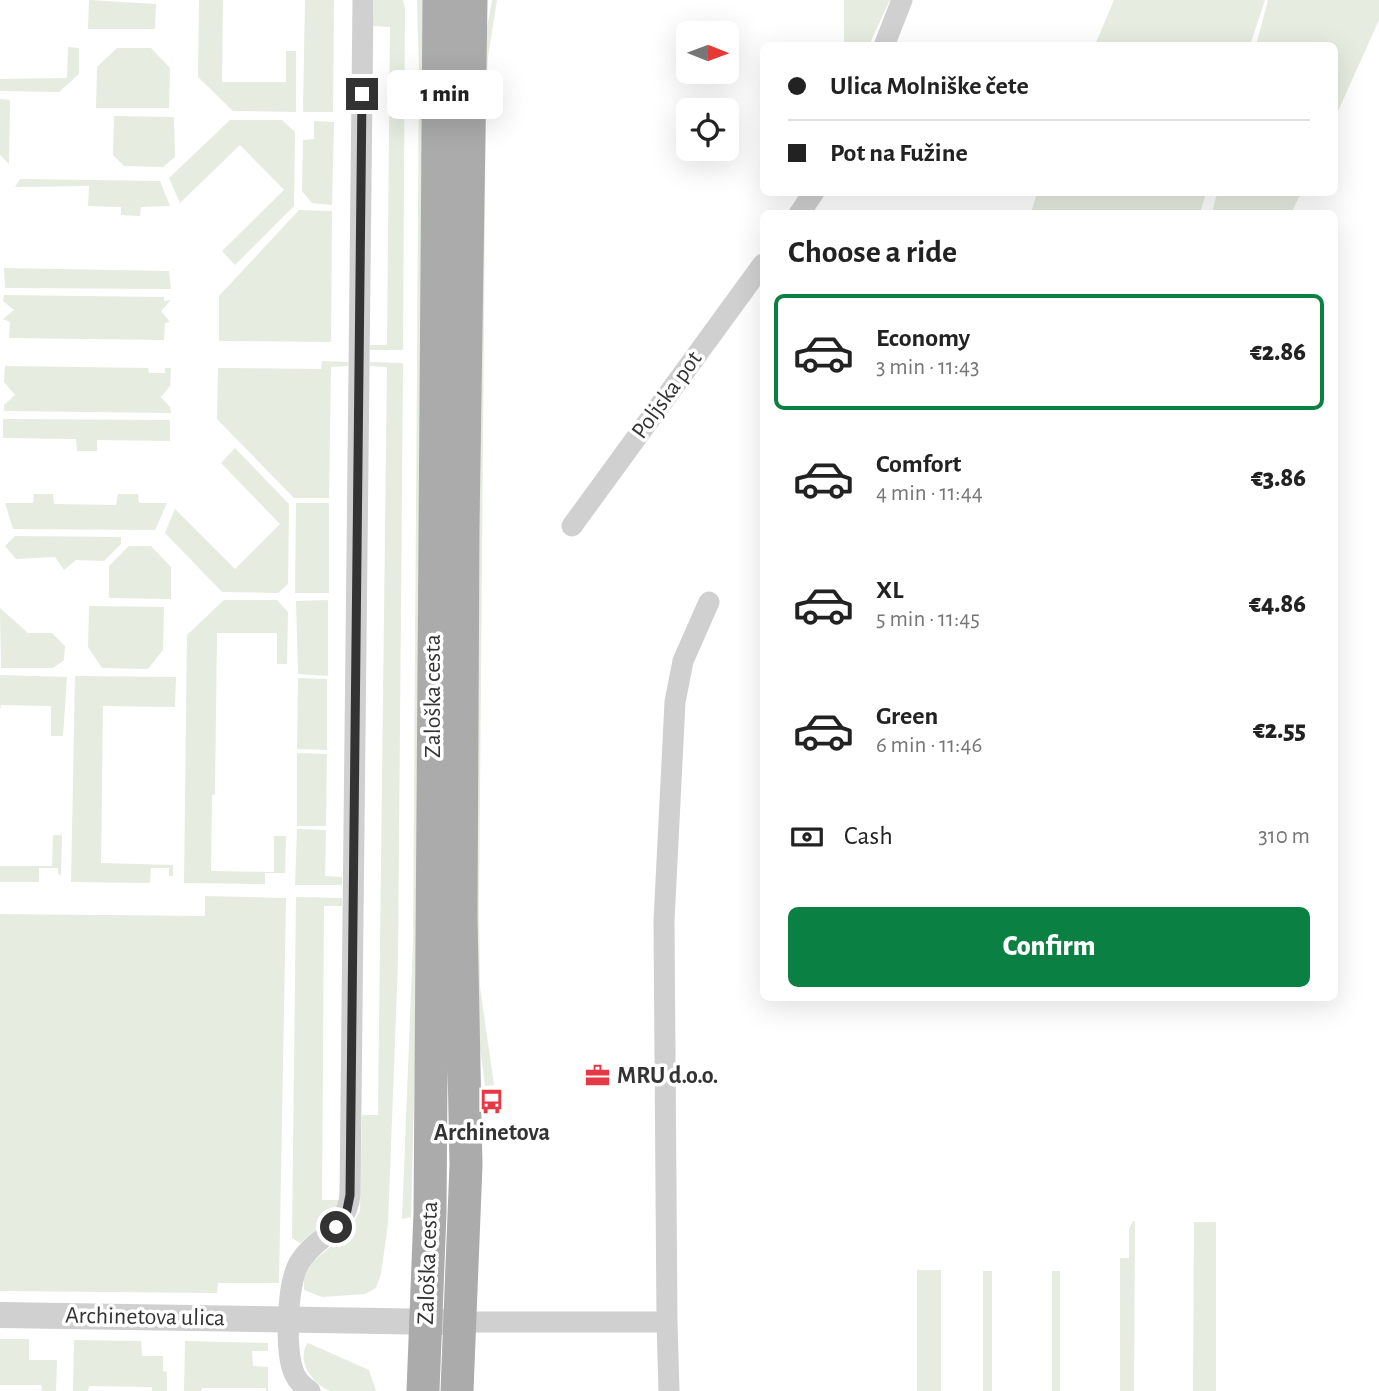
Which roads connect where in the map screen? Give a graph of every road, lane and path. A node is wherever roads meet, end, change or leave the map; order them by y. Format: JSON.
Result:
{"nodes":[{"id":1,"x":363,"y":0,"type":"edge"},
{"id":2,"x":439,"y":0,"type":"edge"},
{"id":3,"x":471,"y":0,"type":"edge"},
{"id":4,"x":902,"y":0,"type":"edge"},
{"id":5,"x":886,"y":42,"type":"edge"},
{"id":6,"x":760,"y":268,"type":"edge"},
{"id":7,"x":572,"y":527,"type":"dead end"},
{"id":8,"x":709,"y":602,"type":"dead end"},
{"id":9,"x":0,"y":1315,"type":"edge"},
{"id":10,"x":289,"y":1320,"type":"junction"},
{"id":11,"x":426,"y":1322,"type":"junction"},
{"id":12,"x":461,"y":1322,"type":"junction"},
{"id":13,"x":667,"y":1322,"type":"junction"},
{"id":14,"x":310,"y":1391,"type":"edge"},
{"id":15,"x":423,"y":1391,"type":"edge"},
{"id":16,"x":457,"y":1391,"type":"edge"},
{"id":17,"x":669,"y":1391,"type":"edge"}],
"edges":[{"from":1,"to":10,"type":"street"},
{"from":2,"to":11,"type":"main road","name":"Zaloška cesta"},
{"from":3,"to":12,"type":"main road","name":"Zaloška cesta"},
{"from":4,"to":5,"type":"street"},
{"from":6,"to":7,"type":"street","name":"Poljska pot"},
{"from":8,"to":13,"type":"street"},
{"from":9,"to":10,"type":"street","name":"Archinetova ulica"},
{"from":10,"to":11,"type":"street","name":"Archinetova ulica"},
{"from":10,"to":14,"type":"street"},
{"from":11,"to":12,"type":"street","name":"Archinetova ulica"},
{"from":11,"to":15,"type":"main road","name":"Zaloška cesta"},
{"from":12,"to":13,"type":"street","name":"Zaloška cesta"},
{"from":12,"to":16,"type":"main road","name":"Zaloška cesta"},
{"from":13,"to":17,"type":"street"}]}
